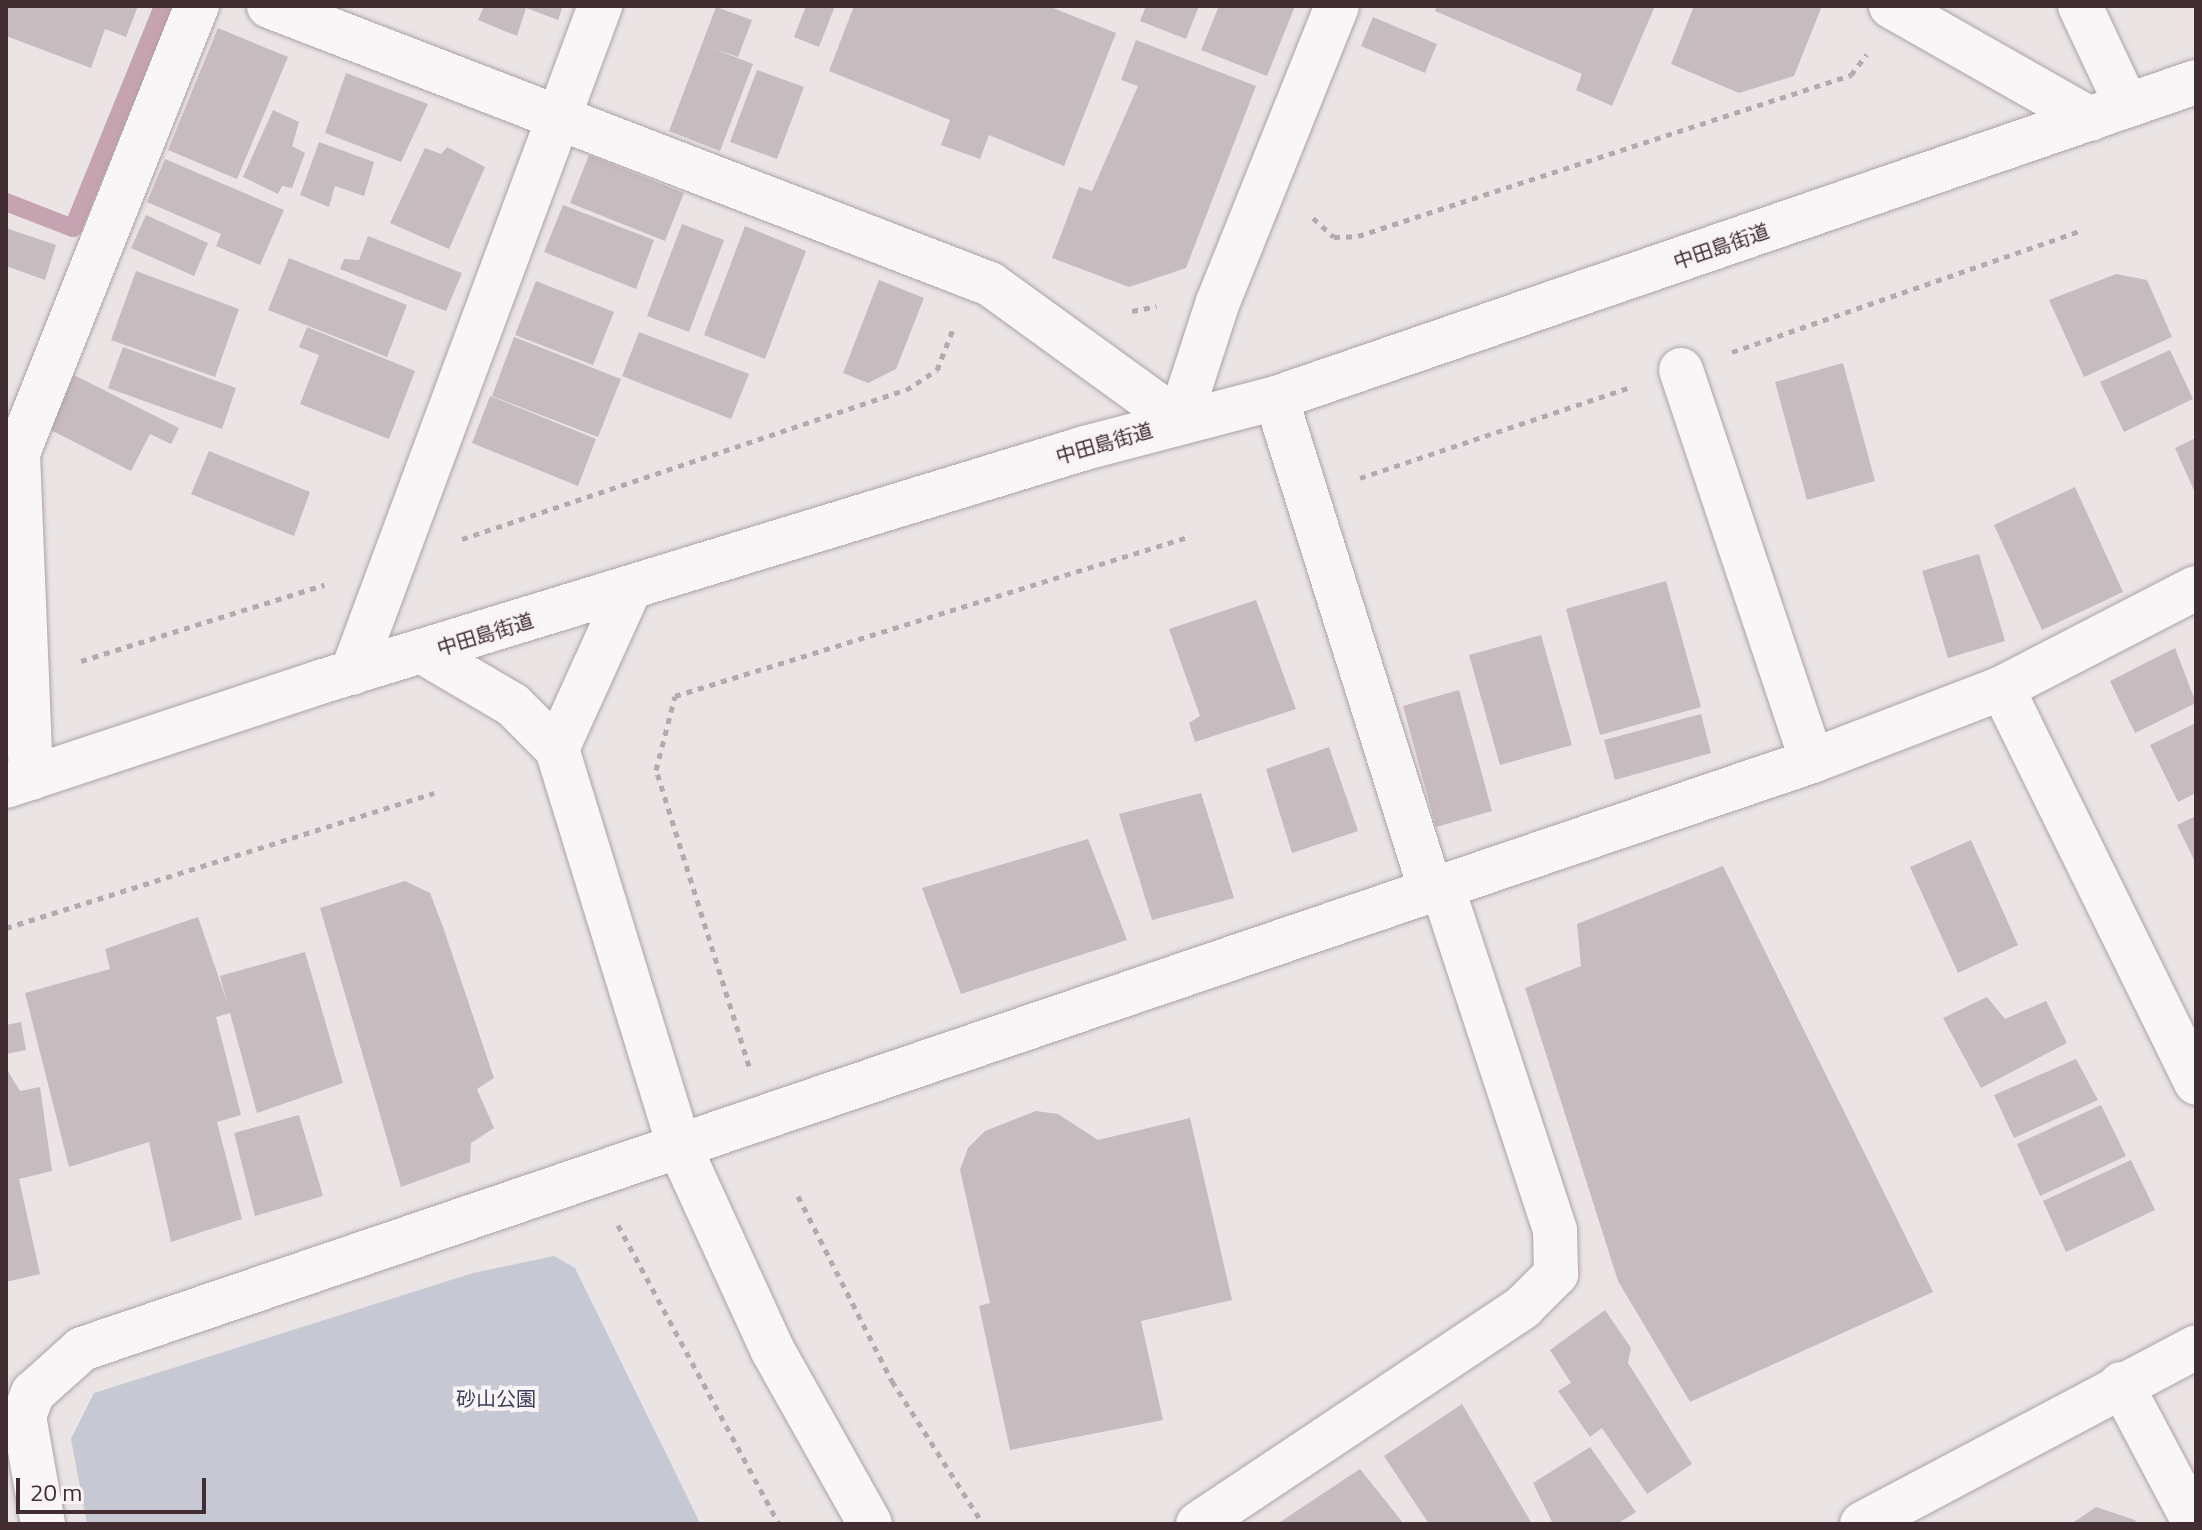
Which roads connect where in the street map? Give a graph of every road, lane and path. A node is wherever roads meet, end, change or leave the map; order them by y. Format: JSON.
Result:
{"nodes":[{"id":1,"x":197,"y":6,"type":"edge"},
{"id":2,"x":269,"y":6,"type":"edge"},
{"id":3,"x":600,"y":6,"type":"edge"},
{"id":4,"x":1337,"y":6,"type":"edge"},
{"id":5,"x":1891,"y":6,"type":"edge"},
{"id":6,"x":2080,"y":6,"type":"edge"},
{"id":7,"x":1866,"y":44,"type":"dead end"},
{"id":8,"x":2196,"y":82,"type":"edge"},
{"id":9,"x":2108,"y":113,"type":"junction"},
{"id":10,"x":556,"y":114,"type":"junction"},
{"id":11,"x":1305,"y":210,"type":"dead end"},
{"id":12,"x":956,"y":317,"type":"dead end"},
{"id":13,"x":1681,"y":370,"type":"dead end"},
{"id":14,"x":1276,"y":398,"type":"junction"},
{"id":15,"x":1179,"y":421,"type":"junction"},
{"id":16,"x":1191,"y":536,"type":"dead end"},
{"id":17,"x":455,"y":541,"type":"dead end"},
{"id":18,"x":338,"y":581,"type":"dead end"},
{"id":19,"x":2196,"y":588,"type":"edge"},
{"id":20,"x":629,"y":590,"type":"junction"},
{"id":21,"x":423,"y":652,"type":"junction"},
{"id":22,"x":65,"y":666,"type":"dead end"},
{"id":23,"x":352,"y":673,"type":"junction"},
{"id":24,"x":2002,"y":688,"type":"junction"},
{"id":25,"x":557,"y":749,"type":"junction"},
{"id":26,"x":1812,"y":761,"type":"junction"},
{"id":27,"x":18,"y":782,"type":"edge"},
{"id":28,"x":434,"y":793,"type":"dead end"},
{"id":29,"x":1435,"y":886,"type":"junction"},
{"id":30,"x":6,"y":928,"type":"edge"},
{"id":31,"x":750,"y":1069,"type":"dead end"},
{"id":32,"x":2196,"y":1083,"type":"edge"},
{"id":33,"x":680,"y":1148,"type":"junction"},
{"id":34,"x":798,"y":1196,"type":"dead end"},
{"id":35,"x":614,"y":1217,"type":"dead end"},
{"id":36,"x":2196,"y":1347,"type":"edge"},
{"id":37,"x":2121,"y":1384,"type":"junction"},
{"id":38,"x":43,"y":1524,"type":"edge"},
{"id":39,"x":779,"y":1524,"type":"edge"},
{"id":40,"x":870,"y":1524,"type":"edge"},
{"id":41,"x":983,"y":1524,"type":"edge"},
{"id":42,"x":1198,"y":1524,"type":"edge"},
{"id":43,"x":1862,"y":1524,"type":"edge"},
{"id":44,"x":2195,"y":1524,"type":"edge"}],
"edges":[{"from":1,"to":27,"type":"street"},
{"from":2,"to":10,"type":"street"},
{"from":3,"to":10,"type":"street"},
{"from":4,"to":15,"type":"street"},
{"from":5,"to":9,"type":"street"},
{"from":6,"to":9,"type":"street"},
{"from":7,"to":11,"type":"path"},
{"from":8,"to":9,"type":"street","name":"中田島街道"},
{"from":9,"to":14,"type":"street","name":"中田島街道"},
{"from":10,"to":15,"type":"street"},
{"from":10,"to":23,"type":"street"},
{"from":12,"to":17,"type":"path"},
{"from":13,"to":26,"type":"street"},
{"from":14,"to":15,"type":"street","name":"中田島街道"},
{"from":14,"to":29,"type":"street"},
{"from":15,"to":20,"type":"street","name":"中田島街道"},
{"from":16,"to":31,"type":"path"},
{"from":18,"to":22,"type":"path"},
{"from":19,"to":24,"type":"street"},
{"from":20,"to":21,"type":"street","name":"中田島街道"},
{"from":20,"to":25,"type":"street"},
{"from":21,"to":23,"type":"street","name":"中田島街道"},
{"from":21,"to":25,"type":"street"},
{"from":23,"to":27,"type":"street","name":"中田島街道"},
{"from":24,"to":26,"type":"street"},
{"from":24,"to":32,"type":"street"},
{"from":25,"to":33,"type":"street"},
{"from":26,"to":29,"type":"street"},
{"from":28,"to":30,"type":"path"},
{"from":29,"to":33,"type":"street"},
{"from":29,"to":42,"type":"street"},
{"from":33,"to":38,"type":"street"},
{"from":33,"to":40,"type":"street"},
{"from":34,"to":41,"type":"path"},
{"from":35,"to":39,"type":"path"},
{"from":36,"to":37,"type":"street"},
{"from":37,"to":43,"type":"street"},
{"from":37,"to":44,"type":"street"}]}
